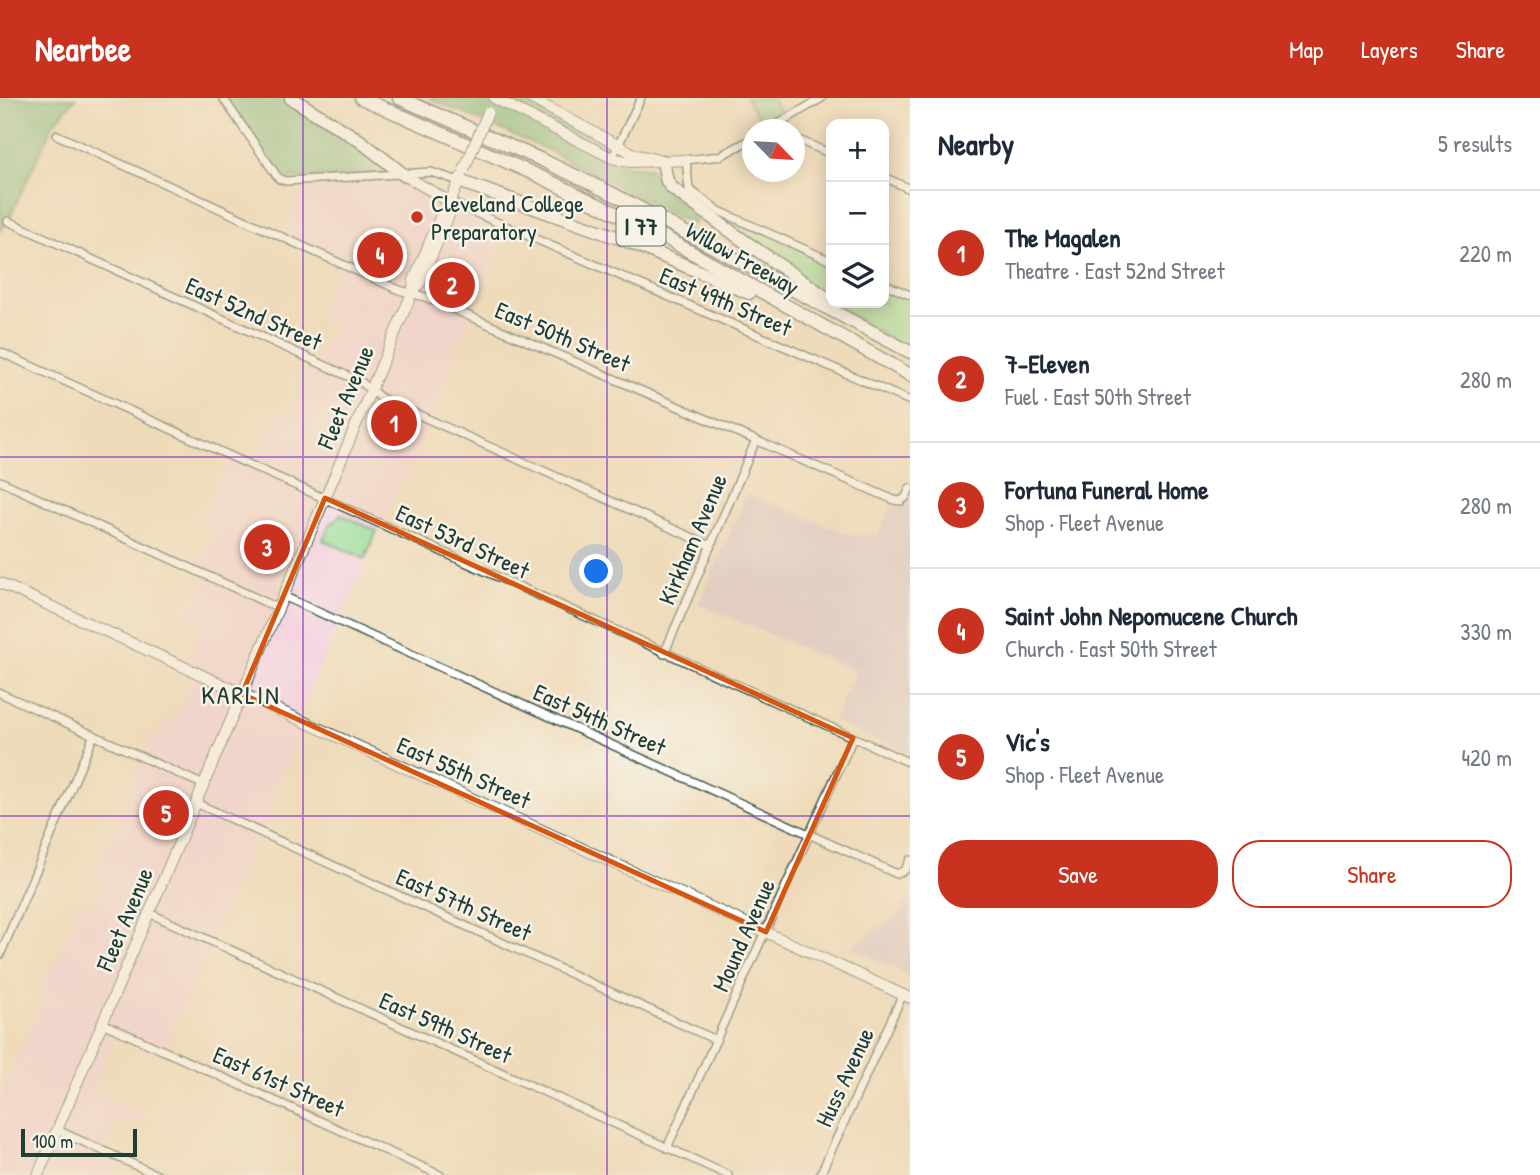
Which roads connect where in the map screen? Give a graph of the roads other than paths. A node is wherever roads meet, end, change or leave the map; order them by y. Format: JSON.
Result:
{"nodes":[{"id":1,"x":223,"y":98,"type":"edge"},
{"id":2,"x":291,"y":98,"type":"edge"},
{"id":3,"x":361,"y":98,"type":"edge"},
{"id":4,"x":399,"y":98,"type":"edge"},
{"id":5,"x":495,"y":98,"type":"edge"},
{"id":6,"x":530,"y":98,"type":"edge"},
{"id":7,"x":641,"y":98,"type":"edge"},
{"id":8,"x":822,"y":98,"type":"edge"},
{"id":9,"x":787,"y":119,"type":"edge"},
{"id":10,"x":57,"y":135,"type":"dead end"},
{"id":11,"x":805,"y":143,"type":"edge"},
{"id":12,"x":742,"y":144,"type":"edge"},
{"id":13,"x":618,"y":146,"type":"junction"},
{"id":14,"x":826,"y":152,"type":"edge"},
{"id":15,"x":612,"y":158,"type":"junction"},
{"id":16,"x":686,"y":160,"type":"junction"},
{"id":17,"x":663,"y":161,"type":"junction"},
{"id":18,"x":404,"y":175,"type":"junction"},
{"id":19,"x":461,"y":175,"type":"junction"},
{"id":20,"x":889,"y":179,"type":"edge"},
{"id":21,"x":910,"y":188,"type":"edge"},
{"id":22,"x":450,"y":202,"type":"junction"},
{"id":23,"x":8,"y":221,"type":"dead end"},
{"id":24,"x":826,"y":259,"type":"edge"},
{"id":25,"x":889,"y":286,"type":"edge"},
{"id":26,"x":412,"y":293,"type":"junction"},
{"id":27,"x":910,"y":295,"type":"edge"},
{"id":28,"x":826,"y":297,"type":"edge"},
{"id":29,"x":842,"y":308,"type":"edge"},
{"id":30,"x":812,"y":321,"type":"junction"},
{"id":31,"x":892,"y":342,"type":"junction"},
{"id":32,"x":0,"y":352,"type":"edge"},
{"id":33,"x":910,"y":352,"type":"edge"},
{"id":34,"x":910,"y":375,"type":"edge"},
{"id":35,"x":371,"y":390,"type":"junction"},
{"id":36,"x":910,"y":401,"type":"edge"},
{"id":37,"x":756,"y":440,"type":"junction"},
{"id":38,"x":0,"y":481,"type":"edge"},
{"id":39,"x":910,"y":488,"type":"edge"},
{"id":40,"x":325,"y":498,"type":"junction"},
{"id":41,"x":711,"y":546,"type":"junction"},
{"id":42,"x":0,"y":583,"type":"edge"},
{"id":43,"x":283,"y":596,"type":"junction"},
{"id":44,"x":278,"y":608,"type":"junction"},
{"id":45,"x":664,"y":654,"type":"junction"},
{"id":46,"x":0,"y":693,"type":"edge"},
{"id":47,"x":242,"y":694,"type":"junction"},
{"id":48,"x":94,"y":735,"type":"junction"},
{"id":49,"x":853,"y":738,"type":"junction"},
{"id":50,"x":910,"y":763,"type":"edge"},
{"id":51,"x":204,"y":785,"type":"junction"},
{"id":52,"x":196,"y":803,"type":"junction"},
{"id":53,"x":809,"y":835,"type":"junction"},
{"id":54,"x":910,"y":860,"type":"edge"},
{"id":55,"x":149,"y":913,"type":"junction"},
{"id":56,"x":766,"y":932,"type":"junction"},
{"id":57,"x":0,"y":955,"type":"edge"},
{"id":58,"x":906,"y":996,"type":"edge"},
{"id":59,"x":102,"y":1023,"type":"junction"},
{"id":60,"x":716,"y":1040,"type":"junction"},
{"id":61,"x":57,"y":1130,"type":"junction"},
{"id":62,"x":667,"y":1148,"type":"junction"},
{"id":63,"x":38,"y":1175,"type":"edge"},
{"id":64,"x":157,"y":1175,"type":"edge"},
{"id":65,"x":440,"y":1175,"type":"edge"},
{"id":66,"x":728,"y":1175,"type":"edge"},
{"id":67,"x":820,"y":1175,"type":"edge"}],
"edges":[{"from":1,"to":18,"type":"street"},
{"from":2,"to":18,"type":"highway"},
{"from":3,"to":30,"type":"highway","name":"Willow Freeway","number":"I 77"},
{"from":4,"to":31,"type":"highway","name":"Willow Freeway","number":"I 77"},
{"from":5,"to":15,"type":"street"},
{"from":5,"to":19,"type":"street","name":"Fleet Avenue","bridge":true},
{"from":6,"to":13,"type":"street"},
{"from":7,"to":13,"type":"street"},
{"from":8,"to":9,"type":"street"},
{"from":10,"to":26,"type":"street","name":"East 50th Street"},
{"from":11,"to":14,"type":"street"},
{"from":12,"to":16,"type":"street"},
{"from":13,"to":15,"type":"street"},
{"from":13,"to":17,"type":"street"},
{"from":15,"to":17,"type":"street"},
{"from":16,"to":17,"type":"street"},
{"from":16,"to":24,"type":"street"},
{"from":17,"to":28,"type":"highway"},
{"from":18,"to":19,"type":"street"},
{"from":18,"to":22,"type":"street"},
{"from":19,"to":22,"type":"street","name":"Fleet Avenue"},
{"from":19,"to":30,"type":"highway"},
{"from":20,"to":21,"type":"street"},
{"from":22,"to":26,"type":"street","name":"Fleet Avenue"},
{"from":22,"to":36,"type":"street","name":"East 49th Street"},
{"from":23,"to":35,"type":"street","name":"East 52nd Street"},
{"from":25,"to":27,"type":"street"},
{"from":26,"to":35,"type":"street","name":"Fleet Avenue"},
{"from":26,"to":37,"type":"street","name":"East 50th Street"},
{"from":29,"to":31,"type":"highway"},
{"from":30,"to":34,"type":"highway","name":"Willow Freeway","number":"I 77"},
{"from":31,"to":33,"type":"highway","name":"Willow Freeway","number":"I 77"},
{"from":32,"to":40,"type":"street","name":"East 53rd Street"},
{"from":35,"to":40,"type":"street","name":"Fleet Avenue"},
{"from":35,"to":41,"type":"street","name":"East 52nd Street"},
{"from":37,"to":39,"type":"street","name":"East 50th Street"},
{"from":37,"to":41,"type":"street","name":"Kirkham Avenue"},
{"from":38,"to":44,"type":"street"},
{"from":40,"to":43,"type":"street","name":"Fleet Avenue"},
{"from":40,"to":45,"type":"street","name":"East 53rd Street"},
{"from":41,"to":45,"type":"street","name":"Kirkham Avenue"},
{"from":42,"to":47,"type":"street","name":"East 55th Street"},
{"from":43,"to":44,"type":"street","name":"Fleet Avenue"},
{"from":43,"to":53,"type":"street","name":"East 54th Street"},
{"from":44,"to":47,"type":"street","name":"Fleet Avenue"},
{"from":45,"to":49,"type":"street","name":"East 53rd Street"},
{"from":46,"to":48,"type":"street"},
{"from":47,"to":51,"type":"street","name":"Fleet Avenue"},
{"from":47,"to":56,"type":"street","name":"East 55th Street"},
{"from":48,"to":51,"type":"street"},
{"from":48,"to":57,"type":"street"},
{"from":49,"to":50,"type":"street","name":"East 53rd Street"},
{"from":49,"to":53,"type":"street","name":"Mound Avenue"},
{"from":51,"to":52,"type":"street","name":"Fleet Avenue"},
{"from":52,"to":55,"type":"street","name":"Fleet Avenue"},
{"from":52,"to":60,"type":"street","name":"East 57th Street"},
{"from":53,"to":54,"type":"street","name":"East 54th Street"},
{"from":53,"to":56,"type":"street","name":"Mound Avenue"},
{"from":55,"to":59,"type":"street","name":"Fleet Avenue"},
{"from":55,"to":62,"type":"street","name":"East 59th Street"},
{"from":56,"to":58,"type":"street","name":"East 55th Street"},
{"from":56,"to":60,"type":"street","name":"Mound Avenue"},
{"from":58,"to":67,"type":"street","name":"Huss Avenue"},
{"from":59,"to":61,"type":"street","name":"Fleet Avenue"},
{"from":59,"to":65,"type":"street","name":"East 61st Street"},
{"from":60,"to":62,"type":"street","name":"Mound Avenue"},
{"from":61,"to":63,"type":"street","name":"Fleet Avenue"},
{"from":61,"to":64,"type":"street"},
{"from":62,"to":66,"type":"street","name":"East 59th Street"}]}
